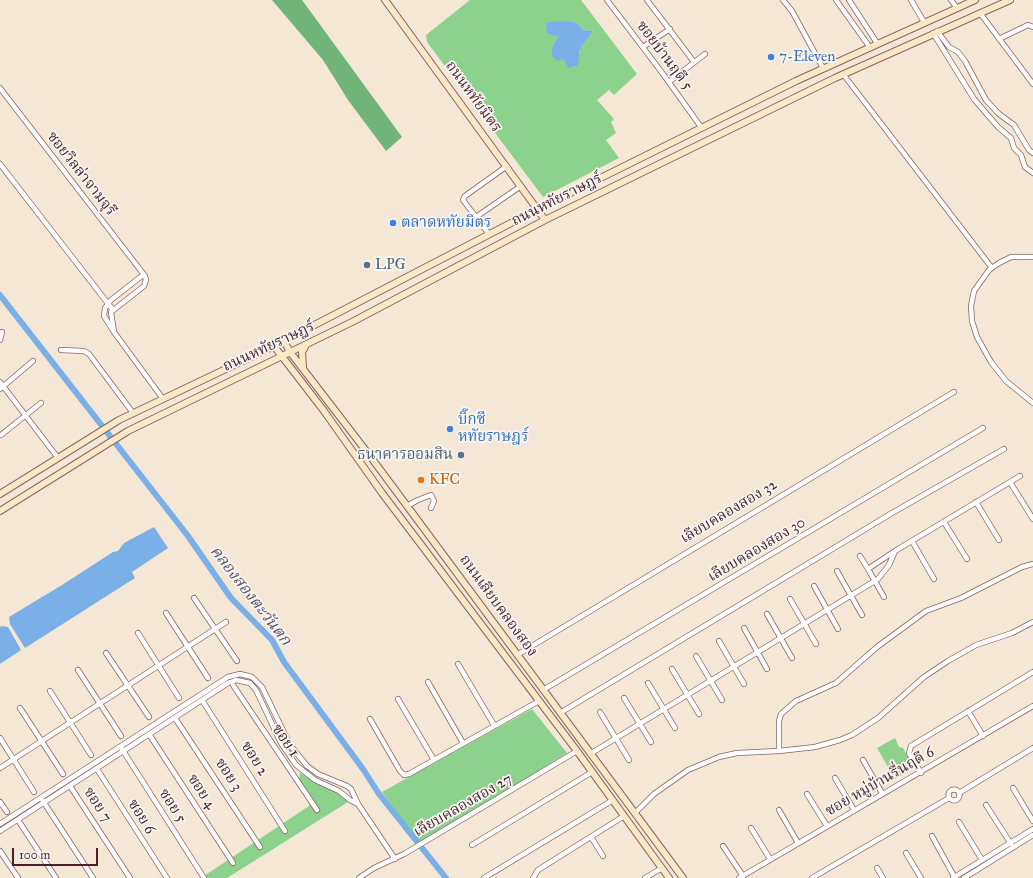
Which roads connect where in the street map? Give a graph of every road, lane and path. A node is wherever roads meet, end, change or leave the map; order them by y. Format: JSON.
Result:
{"nodes":[{"id":1,"x":385,"y":0,"type":"edge"},
{"id":2,"x":607,"y":0,"type":"edge"},
{"id":3,"x":648,"y":0,"type":"edge"},
{"id":4,"x":783,"y":0,"type":"edge"},
{"id":5,"x":836,"y":0,"type":"edge"},
{"id":6,"x":849,"y":0,"type":"edge"},
{"id":7,"x":911,"y":0,"type":"edge"},
{"id":8,"x":951,"y":0,"type":"edge"},
{"id":9,"x":974,"y":0,"type":"edge"},
{"id":10,"x":1010,"y":0,"type":"edge"},
{"id":11,"x":957,"y":8,"type":"junction"},
{"id":12,"x":980,"y":13,"type":"junction"},
{"id":13,"x":924,"y":22,"type":"junction"},
{"id":14,"x":1033,"y":27,"type":"edge"},
{"id":15,"x":670,"y":29,"type":"junction"},
{"id":16,"x":935,"y":32,"type":"junction"},
{"id":17,"x":999,"y":39,"type":"junction"},
{"id":18,"x":877,"y":43,"type":"junction"},
{"id":19,"x":870,"y":46,"type":"junction"},
{"id":20,"x":643,"y":47,"type":"junction"},
{"id":21,"x":949,"y":47,"type":"junction"},
{"id":22,"x":943,"y":52,"type":"junction"},
{"id":23,"x":705,"y":54,"type":"dead end"},
{"id":24,"x":694,"y":62,"type":"junction"},
{"id":25,"x":823,"y":68,"type":"junction"},
{"id":26,"x":843,"y":74,"type":"junction"},
{"id":27,"x":669,"y":82,"type":"junction"},
{"id":28,"x":1033,"y":84,"type":"edge"},
{"id":29,"x":0,"y":88,"type":"edge"},
{"id":30,"x":999,"y":114,"type":"junction"},
{"id":31,"x":992,"y":120,"type":"junction"},
{"id":32,"x":701,"y":128,"type":"junction"},
{"id":33,"x":1033,"y":153,"type":"edge"},
{"id":34,"x":0,"y":164,"type":"edge"},
{"id":35,"x":507,"y":166,"type":"junction"},
{"id":36,"x":1033,"y":173,"type":"edge"},
{"id":37,"x":521,"y":186,"type":"junction"},
{"id":38,"x":538,"y":209,"type":"junction"},
{"id":39,"x":476,"y":217,"type":"junction"},
{"id":40,"x":545,"y":220,"type":"junction"},
{"id":41,"x":489,"y":234,"type":"junction"},
{"id":42,"x":1033,"y":258,"type":"edge"},
{"id":43,"x":992,"y":268,"type":"junction"},
{"id":44,"x":143,"y":275,"type":"junction"},
{"id":45,"x":108,"y":304,"type":"junction"},
{"id":46,"x":113,"y":310,"type":"junction"},
{"id":47,"x":2,"y":332,"type":"dead end"},
{"id":48,"x":114,"y":332,"type":"junction"},
{"id":49,"x":0,"y":340,"type":"edge"},
{"id":50,"x":284,"y":341,"type":"junction"},
{"id":51,"x":306,"y":345,"type":"junction"},
{"id":52,"x":274,"y":346,"type":"junction"},
{"id":53,"x":61,"y":350,"type":"dead end"},
{"id":54,"x":290,"y":352,"type":"junction"},
{"id":55,"x":280,"y":356,"type":"junction"},
{"id":56,"x":270,"y":360,"type":"junction"},
{"id":57,"x":32,"y":361,"type":"dead end"},
{"id":58,"x":303,"y":367,"type":"junction"},
{"id":59,"x":291,"y":368,"type":"junction"},
{"id":60,"x":1,"y":386,"type":"edge"},
{"id":61,"x":954,"y":392,"type":"dead end"},
{"id":62,"x":163,"y":399,"type":"junction"},
{"id":63,"x":1033,"y":403,"type":"edge"},
{"id":64,"x":40,"y":404,"type":"dead end"},
{"id":65,"x":133,"y":413,"type":"junction"},
{"id":66,"x":26,"y":416,"type":"junction"},
{"id":67,"x":983,"y":428,"type":"dead end"},
{"id":68,"x":1,"y":435,"type":"edge"},
{"id":69,"x":1004,"y":449,"type":"dead end"},
{"id":70,"x":58,"y":458,"type":"junction"},
{"id":71,"x":1020,"y":476,"type":"dead end"},
{"id":72,"x":1010,"y":482,"type":"junction"},
{"id":73,"x":0,"y":494,"type":"edge"},
{"id":74,"x":976,"y":502,"type":"junction"},
{"id":75,"x":407,"y":506,"type":"junction"},
{"id":76,"x":431,"y":508,"type":"dead end"},
{"id":77,"x":0,"y":511,"type":"edge"},
{"id":78,"x":1033,"y":519,"type":"edge"},
{"id":79,"x":944,"y":522,"type":"junction"},
{"id":80,"x":999,"y":540,"type":"dead end"},
{"id":81,"x":912,"y":541,"type":"junction"},
{"id":82,"x":895,"y":551,"type":"junction"},
{"id":83,"x":860,"y":556,"type":"dead end"},
{"id":84,"x":967,"y":559,"type":"dead end"},
{"id":85,"x":1033,"y":564,"type":"edge"},
{"id":86,"x":868,"y":569,"type":"junction"},
{"id":87,"x":837,"y":570,"type":"dead end"},
{"id":88,"x":458,"y":574,"type":"junction"},
{"id":89,"x":934,"y":578,"type":"dead end"},
{"id":90,"x":448,"y":582,"type":"junction"},
{"id":91,"x":875,"y":582,"type":"junction"},
{"id":92,"x":814,"y":586,"type":"dead end"},
{"id":93,"x":851,"y":596,"type":"junction"},
{"id":94,"x":884,"y":597,"type":"dead end"},
{"id":95,"x":194,"y":598,"type":"dead end"},
{"id":96,"x":790,"y":599,"type":"dead end"},
{"id":97,"x":828,"y":609,"type":"junction"},
{"id":98,"x":166,"y":613,"type":"dead end"},
{"id":99,"x":767,"y":614,"type":"dead end"},
{"id":100,"x":862,"y":615,"type":"dead end"},
{"id":101,"x":226,"y":622,"type":"dead end"},
{"id":102,"x":1033,"y":622,"type":"edge"},
{"id":103,"x":804,"y":624,"type":"junction"},
{"id":104,"x":744,"y":628,"type":"dead end"},
{"id":105,"x":216,"y":629,"type":"junction"},
{"id":106,"x":838,"y":629,"type":"dead end"},
{"id":107,"x":138,"y":633,"type":"dead end"},
{"id":108,"x":780,"y":638,"type":"junction"},
{"id":109,"x":719,"y":641,"type":"dead end"},
{"id":110,"x":816,"y":644,"type":"dead end"},
{"id":111,"x":188,"y":647,"type":"junction"},
{"id":112,"x":106,"y":652,"type":"dead end"},
{"id":113,"x":757,"y":652,"type":"junction"},
{"id":114,"x":517,"y":655,"type":"junction"},
{"id":115,"x":696,"y":656,"type":"dead end"},
{"id":116,"x":792,"y":658,"type":"dead end"},
{"id":117,"x":237,"y":661,"type":"dead end"},
{"id":118,"x":458,"y":664,"type":"dead end"},
{"id":119,"x":158,"y":666,"type":"junction"},
{"id":120,"x":733,"y":666,"type":"junction"},
{"id":121,"x":672,"y":669,"type":"dead end"},
{"id":122,"x":767,"y":669,"type":"dead end"},
{"id":123,"x":78,"y":670,"type":"dead end"},
{"id":124,"x":1033,"y":672,"type":"edge"},
{"id":125,"x":208,"y":678,"type":"dead end"},
{"id":126,"x":710,"y":680,"type":"junction"},
{"id":127,"x":428,"y":682,"type":"dead end"},
{"id":128,"x":648,"y":684,"type":"dead end"},
{"id":129,"x":744,"y":684,"type":"dead end"},
{"id":130,"x":234,"y":685,"type":"dead end"},
{"id":131,"x":129,"y":686,"type":"junction"},
{"id":132,"x":543,"y":690,"type":"junction"},
{"id":133,"x":50,"y":691,"type":"dead end"},
{"id":134,"x":686,"y":695,"type":"junction"},
{"id":135,"x":179,"y":698,"type":"dead end"},
{"id":136,"x":624,"y":698,"type":"dead end"},
{"id":137,"x":398,"y":699,"type":"dead end"},
{"id":138,"x":202,"y":700,"type":"junction"},
{"id":139,"x":722,"y":700,"type":"dead end"},
{"id":140,"x":539,"y":701,"type":"junction"},
{"id":141,"x":100,"y":704,"type":"junction"},
{"id":142,"x":1033,"y":706,"type":"edge"},
{"id":143,"x":20,"y":708,"type":"dead end"},
{"id":144,"x":663,"y":709,"type":"junction"},
{"id":145,"x":968,"y":711,"type":"junction"},
{"id":146,"x":600,"y":712,"type":"dead end"},
{"id":147,"x":560,"y":713,"type":"junction"},
{"id":148,"x":699,"y":714,"type":"dead end"},
{"id":149,"x":149,"y":717,"type":"dead end"},
{"id":150,"x":175,"y":718,"type":"junction"},
{"id":151,"x":370,"y":719,"type":"dead end"},
{"id":152,"x":70,"y":723,"type":"junction"},
{"id":153,"x":639,"y":723,"type":"junction"},
{"id":154,"x":494,"y":725,"type":"junction"},
{"id":155,"x":675,"y":728,"type":"dead end"},
{"id":156,"x":149,"y":734,"type":"junction"},
{"id":157,"x":285,"y":735,"type":"junction"},
{"id":158,"x":121,"y":736,"type":"dead end"},
{"id":159,"x":984,"y":736,"type":"junction"},
{"id":160,"x":0,"y":738,"type":"edge"},
{"id":161,"x":279,"y":738,"type":"junction"},
{"id":162,"x":615,"y":738,"type":"junction"},
{"id":163,"x":42,"y":741,"type":"junction"},
{"id":164,"x":651,"y":742,"type":"dead end"},
{"id":165,"x":281,"y":743,"type":"junction"},
{"id":166,"x":463,"y":743,"type":"junction"},
{"id":167,"x":120,"y":746,"type":"junction"},
{"id":168,"x":275,"y":747,"type":"junction"},
{"id":169,"x":1033,"y":748,"type":"edge"},
{"id":170,"x":123,"y":751,"type":"junction"},
{"id":171,"x":779,"y":751,"type":"junction"},
{"id":172,"x":577,"y":752,"type":"junction"},
{"id":173,"x":590,"y":754,"type":"junction"},
{"id":174,"x":91,"y":755,"type":"dead end"},
{"id":175,"x":14,"y":759,"type":"junction"},
{"id":176,"x":434,"y":760,"type":"junction"},
{"id":177,"x":629,"y":760,"type":"dead end"},
{"id":178,"x":862,"y":760,"type":"dead end"},
{"id":179,"x":0,"y":768,"type":"edge"},
{"id":180,"x":96,"y":769,"type":"junction"},
{"id":181,"x":592,"y":772,"type":"junction"},
{"id":182,"x":921,"y":773,"type":"junction"},
{"id":183,"x":63,"y":774,"type":"dead end"},
{"id":184,"x":318,"y":774,"type":"junction"},
{"id":185,"x":835,"y":778,"type":"dead end"},
{"id":186,"x":315,"y":780,"type":"junction"},
{"id":187,"x":70,"y":786,"type":"junction"},
{"id":188,"x":1013,"y":788,"type":"dead end"},
{"id":189,"x":34,"y":792,"type":"dead end"},
{"id":190,"x":882,"y":793,"type":"junction"},
{"id":191,"x":807,"y":794,"type":"dead end"},
{"id":192,"x":40,"y":798,"type":"junction"},
{"id":193,"x":612,"y":800,"type":"junction"},
{"id":194,"x":0,"y":802,"type":"edge"},
{"id":195,"x":44,"y":803,"type":"junction"},
{"id":196,"x":358,"y":804,"type":"junction"},
{"id":197,"x":986,"y":805,"type":"dead end"},
{"id":198,"x":317,"y":810,"type":"dead end"},
{"id":199,"x":778,"y":810,"type":"dead end"},
{"id":200,"x":854,"y":810,"type":"junction"},
{"id":201,"x":7,"y":812,"type":"dead end"},
{"id":202,"x":635,"y":813,"type":"junction"},
{"id":203,"x":624,"y":816,"type":"junction"},
{"id":204,"x":18,"y":820,"type":"junction"},
{"id":205,"x":1033,"y":821,"type":"edge"},
{"id":206,"x":959,"y":822,"type":"dead end"},
{"id":207,"x":0,"y":824,"type":"edge"},
{"id":208,"x":827,"y":826,"type":"junction"},
{"id":209,"x":751,"y":828,"type":"dead end"},
{"id":210,"x":1033,"y":828,"type":"edge"},
{"id":211,"x":0,"y":831,"type":"edge"},
{"id":212,"x":285,"y":831,"type":"dead end"},
{"id":213,"x":1033,"y":835,"type":"edge"},
{"id":214,"x":932,"y":836,"type":"dead end"},
{"id":215,"x":591,"y":837,"type":"junction"},
{"id":216,"x":798,"y":843,"type":"junction"},
{"id":217,"x":1010,"y":843,"type":"junction"},
{"id":218,"x":472,"y":845,"type":"dead end"},
{"id":219,"x":723,"y":846,"type":"dead end"},
{"id":220,"x":260,"y":847,"type":"dead end"},
{"id":221,"x":1013,"y":848,"type":"junction"},
{"id":222,"x":0,"y":851,"type":"edge"},
{"id":223,"x":906,"y":853,"type":"dead end"},
{"id":224,"x":602,"y":856,"type":"dead end"},
{"id":225,"x":395,"y":859,"type":"junction"},
{"id":226,"x":770,"y":859,"type":"junction"},
{"id":227,"x":982,"y":860,"type":"junction"},
{"id":228,"x":233,"y":863,"type":"dead end"},
{"id":229,"x":662,"y":868,"type":"junction"},
{"id":230,"x":877,"y":868,"type":"dead end"},
{"id":231,"x":741,"y":877,"type":"edge"},
{"id":232,"x":18,"y":878,"type":"edge"},
{"id":233,"x":56,"y":878,"type":"edge"},
{"id":234,"x":93,"y":878,"type":"edge"},
{"id":235,"x":130,"y":878,"type":"edge"},
{"id":236,"x":167,"y":878,"type":"edge"},
{"id":237,"x":204,"y":878,"type":"edge"},
{"id":238,"x":359,"y":878,"type":"edge"},
{"id":239,"x":484,"y":878,"type":"edge"},
{"id":240,"x":533,"y":878,"type":"edge"},
{"id":241,"x":645,"y":878,"type":"edge"},
{"id":242,"x":670,"y":878,"type":"edge"},
{"id":243,"x":683,"y":878,"type":"edge"},
{"id":244,"x":812,"y":878,"type":"edge"},
{"id":245,"x":883,"y":878,"type":"edge"},
{"id":246,"x":920,"y":878,"type":"edge"},
{"id":247,"x":954,"y":878,"type":"edge"},
{"id":248,"x":964,"y":878,"type":"edge"}],
"edges":[{"from":1,"to":35,"type":"main road","name":"ถนนหทัยมิตร"},
{"from":2,"to":20,"type":"street","name":"ซอยบ้านฤดี 5"},
{"from":3,"to":15,"type":"street"},
{"from":4,"to":25,"type":"street"},
{"from":5,"to":19,"type":"street"},
{"from":6,"to":18,"type":"street"},
{"from":7,"to":13,"type":"street"},
{"from":8,"to":11,"type":"street"},
{"from":9,"to":11,"type":"main road","name":"ถนนหทัยราษฎร์"},
{"from":10,"to":12,"type":"main road","name":"ถนนหทัยราษฎร์"},
{"from":11,"to":13,"type":"main road","name":"ถนนหทัยราษฎร์"},
{"from":12,"to":16,"type":"main road","name":"ถนนหทัยราษฎร์"},
{"from":12,"to":17,"type":"street"},
{"from":13,"to":18,"type":"main road","name":"ถนนหทัยราษฎร์"},
{"from":14,"to":17,"type":"street"},
{"from":15,"to":20,"type":"street"},
{"from":15,"to":24,"type":"street"},
{"from":16,"to":21,"type":"street"},
{"from":16,"to":22,"type":"street"},
{"from":16,"to":26,"type":"main road","name":"ถนนหทัยราษฎร์"},
{"from":17,"to":28,"type":"street"},
{"from":18,"to":19,"type":"main road","name":"ถนนหทัยราษฎร์"},
{"from":19,"to":25,"type":"main road","name":"ถนนหทัยราษฎร์"},
{"from":20,"to":27,"type":"street","name":"ซอยบ้านฤดี 5"},
{"from":21,"to":22,"type":"street"},
{"from":21,"to":30,"type":"street"},
{"from":22,"to":31,"type":"street"},
{"from":23,"to":24,"type":"street"},
{"from":24,"to":27,"type":"street"},
{"from":25,"to":32,"type":"main road","name":"ถนนหทัยราษฎร์"},
{"from":26,"to":40,"type":"main road","name":"ถนนหทัยราษฎร์"},
{"from":26,"to":43,"type":"street"},
{"from":27,"to":32,"type":"street","name":"ซอยบ้านฤดี 5"},
{"from":29,"to":44,"type":"street","name":"ซอยวิลล่าจามจุรี"},
{"from":30,"to":31,"type":"street"},
{"from":30,"to":33,"type":"street"},
{"from":31,"to":36,"type":"street"},
{"from":32,"to":38,"type":"main road","name":"ถนนหทัยราษฎร์"},
{"from":34,"to":45,"type":"street"},
{"from":35,"to":37,"type":"main road","name":"ถนนหทัยมิตร"},
{"from":35,"to":39,"type":"street"},
{"from":37,"to":38,"type":"main road","name":"ถนนหทัยมิตร"},
{"from":37,"to":39,"type":"street"},
{"from":38,"to":40,"type":"main road","name":"ถนนหทัยมิตร"},
{"from":38,"to":41,"type":"main road","name":"ถนนหทัยราษฎร์"},
{"from":39,"to":41,"type":"street"},
{"from":40,"to":51,"type":"main road","name":"ถนนหทัยราษฎร์"},
{"from":41,"to":50,"type":"main road","name":"ถนนหทัยราษฎร์"},
{"from":42,"to":43,"type":"street"},
{"from":43,"to":63,"type":"street"},
{"from":44,"to":45,"type":"street"},
{"from":44,"to":46,"type":"street"},
{"from":45,"to":46,"type":"street"},
{"from":45,"to":48,"type":"street"},
{"from":46,"to":48,"type":"street"},
{"from":47,"to":49,"type":"street"},
{"from":48,"to":62,"type":"street"},
{"from":50,"to":52,"type":"main road","name":"ถนนหทัยราษฎร์"},
{"from":50,"to":54,"type":"main road","name":"ถนนเลียบคลองสอง"},
{"from":51,"to":54,"type":"main road","name":"ถนนหทัยราษฎร์"},
{"from":51,"to":58,"type":"main road"},
{"from":52,"to":55,"type":"main road","name":"ถนนเลียบคลองสอง"},
{"from":52,"to":62,"type":"main road","name":"ถนนหทัยราษฎร์"},
{"from":53,"to":65,"type":"street"},
{"from":54,"to":55,"type":"main road","name":"ถนนหทัยราษฎร์"},
{"from":54,"to":58,"type":"main road","name":"ถนนเลียบคลองสอง"},
{"from":55,"to":56,"type":"main road","name":"ถนนหทัยราษฎร์"},
{"from":55,"to":59,"type":"main road","name":"ถนนเลียบคลองสอง"},
{"from":56,"to":59,"type":"main road"},
{"from":56,"to":77,"type":"main road","name":"ถนนหทัยราษฎร์"},
{"from":57,"to":60,"type":"street"},
{"from":58,"to":75,"type":"main road","name":"ถนนเลียบคลองสอง"},
{"from":59,"to":90,"type":"main road","name":"ถนนเลียบคลองสอง"},
{"from":60,"to":66,"type":"street"},
{"from":61,"to":114,"type":"street","name":"เลียบคลองสอง 32"},
{"from":62,"to":65,"type":"main road","name":"ถนนหทัยราษฎร์"},
{"from":64,"to":66,"type":"street"},
{"from":65,"to":70,"type":"main road","name":"ถนนหทัยราษฎร์"},
{"from":66,"to":68,"type":"street"},
{"from":66,"to":70,"type":"street"},
{"from":67,"to":132,"type":"street","name":"เลียบคลองสอง 30"},
{"from":69,"to":147,"type":"street"},
{"from":70,"to":73,"type":"main road","name":"ถนนหทัยราษฎร์"},
{"from":71,"to":72,"type":"street"},
{"from":72,"to":74,"type":"street"},
{"from":72,"to":78,"type":"street"},
{"from":74,"to":79,"type":"street"},
{"from":74,"to":80,"type":"street"},
{"from":75,"to":76,"type":"street"},
{"from":75,"to":88,"type":"main road","name":"ถนนเลียบคลองสอง"},
{"from":79,"to":81,"type":"street"},
{"from":79,"to":84,"type":"street"},
{"from":81,"to":82,"type":"street"},
{"from":81,"to":89,"type":"street"},
{"from":82,"to":86,"type":"street"},
{"from":82,"to":91,"type":"street"},
{"from":83,"to":86,"type":"street"},
{"from":85,"to":171,"type":"street"},
{"from":86,"to":91,"type":"street"},
{"from":87,"to":93,"type":"street"},
{"from":88,"to":90,"type":"main road"},
{"from":88,"to":114,"type":"main road","name":"ถนนเลียบคลองสอง"},
{"from":90,"to":140,"type":"main road","name":"ถนนเลียบคลองสอง"},
{"from":91,"to":93,"type":"street"},
{"from":91,"to":94,"type":"street"},
{"from":92,"to":97,"type":"street"},
{"from":93,"to":97,"type":"street"},
{"from":93,"to":100,"type":"street"},
{"from":95,"to":105,"type":"street"},
{"from":96,"to":103,"type":"street"},
{"from":97,"to":103,"type":"street"},
{"from":97,"to":106,"type":"street"},
{"from":98,"to":111,"type":"street"},
{"from":99,"to":108,"type":"street"},
{"from":101,"to":105,"type":"street"},
{"from":102,"to":171,"type":"street"},
{"from":103,"to":108,"type":"street"},
{"from":103,"to":110,"type":"street"},
{"from":104,"to":113,"type":"street"},
{"from":105,"to":111,"type":"street"},
{"from":105,"to":117,"type":"street"},
{"from":107,"to":119,"type":"street"},
{"from":108,"to":113,"type":"street"},
{"from":108,"to":116,"type":"street"},
{"from":109,"to":120,"type":"street"},
{"from":111,"to":119,"type":"street"},
{"from":111,"to":125,"type":"street"},
{"from":112,"to":131,"type":"street"},
{"from":113,"to":120,"type":"street"},
{"from":113,"to":122,"type":"street"},
{"from":114,"to":132,"type":"main road","name":"ถนนเลียบคลองสอง"},
{"from":115,"to":126,"type":"street"},
{"from":118,"to":154,"type":"street"},
{"from":119,"to":131,"type":"street"},
{"from":119,"to":135,"type":"street"},
{"from":120,"to":126,"type":"street"},
{"from":120,"to":129,"type":"street"},
{"from":121,"to":134,"type":"street"},
{"from":123,"to":141,"type":"street"},
{"from":124,"to":145,"type":"street"},
{"from":126,"to":134,"type":"street"},
{"from":126,"to":139,"type":"street"},
{"from":127,"to":166,"type":"street"},
{"from":128,"to":144,"type":"street"},
{"from":130,"to":168,"type":"street","name":"ซอย 1"},
{"from":131,"to":141,"type":"street"},
{"from":131,"to":149,"type":"street"},
{"from":132,"to":147,"type":"main road","name":"ถนนเลียบคลองสอง"},
{"from":133,"to":152,"type":"street"},
{"from":134,"to":144,"type":"street"},
{"from":134,"to":148,"type":"street"},
{"from":136,"to":153,"type":"street"},
{"from":137,"to":176,"type":"street"},
{"from":138,"to":150,"type":"street"},
{"from":138,"to":161,"type":"street"},
{"from":138,"to":212,"type":"street","name":"ซอย 2"},
{"from":140,"to":154,"type":"street"},
{"from":140,"to":172,"type":"main road","name":"ถนนเลียบคลองสอง"},
{"from":141,"to":152,"type":"street"},
{"from":141,"to":158,"type":"street"},
{"from":142,"to":159,"type":"street","name":"ซอย หมู่บ้านรื่นฤดี 6"},
{"from":143,"to":163,"type":"street"},
{"from":144,"to":153,"type":"street"},
{"from":144,"to":155,"type":"street"},
{"from":145,"to":159,"type":"street"},
{"from":145,"to":182,"type":"street"},
{"from":146,"to":162,"type":"street"},
{"from":147,"to":173,"type":"main road","name":"ถนนเลียบคลองสอง"},
{"from":150,"to":156,"type":"street"},
{"from":150,"to":220,"type":"street","name":"ซอย 3"},
{"from":151,"to":176,"type":"street"},
{"from":152,"to":163,"type":"street"},
{"from":152,"to":174,"type":"street"},
{"from":153,"to":162,"type":"street"},
{"from":153,"to":164,"type":"street"},
{"from":154,"to":166,"type":"street"},
{"from":156,"to":170,"type":"street"},
{"from":156,"to":228,"type":"street","name":"ซอย 4"},
{"from":157,"to":161,"type":"street"},
{"from":157,"to":167,"type":"street"},
{"from":157,"to":184,"type":"street"},
{"from":159,"to":182,"type":"street","name":"ซอย หมู่บ้านรื่นฤดี 6"},
{"from":160,"to":175,"type":"street"},
{"from":161,"to":165,"type":"street"},
{"from":162,"to":173,"type":"street"},
{"from":162,"to":177,"type":"street"},
{"from":163,"to":175,"type":"street"},
{"from":163,"to":183,"type":"street"},
{"from":165,"to":168,"type":"street"},
{"from":165,"to":186,"type":"street"},
{"from":166,"to":176,"type":"street"},
{"from":167,"to":170,"type":"street","name":"ซอย 5"},
{"from":167,"to":192,"type":"street"},
{"from":168,"to":198,"type":"street","name":"ซอย 1"},
{"from":169,"to":244,"type":"street"},
{"from":170,"to":180,"type":"street"},
{"from":170,"to":237,"type":"street","name":"ซอย 5"},
{"from":171,"to":202,"type":"street"},
{"from":172,"to":181,"type":"main road","name":"ถนนเลียบคลองสอง"},
{"from":172,"to":225,"type":"street","name":"เลียบคลองสอง 27"},
{"from":173,"to":202,"type":"main road","name":"ถนนเลียบคลองสอง"},
{"from":175,"to":179,"type":"street"},
{"from":175,"to":189,"type":"street"},
{"from":178,"to":190,"type":"street"},
{"from":180,"to":187,"type":"street"},
{"from":180,"to":236,"type":"street","name":"ซอย 6"},
{"from":181,"to":193,"type":"main road","name":"ถนนเลียบคลองสอง"},
{"from":181,"to":218,"type":"street"},
{"from":182,"to":190,"type":"street","name":"ซอย หมู่บ้านรื่นฤดี 6"},
{"from":184,"to":186,"type":"street"},
{"from":184,"to":196,"type":"street"},
{"from":185,"to":200,"type":"street"},
{"from":186,"to":196,"type":"street"},
{"from":187,"to":195,"type":"street"},
{"from":187,"to":235,"type":"street","name":"ซอย 7"},
{"from":188,"to":205,"type":"street"},
{"from":190,"to":200,"type":"street","name":"ซอย หมู่บ้านรื่นฤดี 6"},
{"from":191,"to":208,"type":"street"},
{"from":192,"to":195,"type":"street"},
{"from":192,"to":207,"type":"street"},
{"from":193,"to":203,"type":"main road","name":"ถนนเลียบคลองสอง"},
{"from":193,"to":239,"type":"street"},
{"from":194,"to":201,"type":"street"},
{"from":195,"to":204,"type":"street"},
{"from":195,"to":234,"type":"street"},
{"from":196,"to":225,"type":"street"},
{"from":197,"to":217,"type":"street"},
{"from":199,"to":216,"type":"street"},
{"from":200,"to":208,"type":"street","name":"ซอย หมู่บ้านรื่นฤดี 6"},
{"from":202,"to":243,"type":"main road","name":"ถนนเลียบคลองสอง"},
{"from":203,"to":215,"type":"street"},
{"from":203,"to":229,"type":"main road","name":"ถนนเลียบคลองสอง"},
{"from":204,"to":211,"type":"street"},
{"from":204,"to":233,"type":"street"},
{"from":206,"to":227,"type":"street"},
{"from":208,"to":216,"type":"street","name":"ซอย หมู่บ้านรื่นฤดี 6"},
{"from":209,"to":226,"type":"street"},
{"from":210,"to":217,"type":"street"},
{"from":213,"to":221,"type":"street"},
{"from":214,"to":247,"type":"street"},
{"from":215,"to":224,"type":"street"},
{"from":215,"to":240,"type":"street"},
{"from":216,"to":226,"type":"street","name":"ซอย หมู่บ้านรื่นฤดี 6"},
{"from":217,"to":221,"type":"street"},
{"from":217,"to":227,"type":"street"},
{"from":219,"to":231,"type":"street"},
{"from":221,"to":248,"type":"street"},
{"from":222,"to":232,"type":"street"},
{"from":223,"to":246,"type":"street"},
{"from":225,"to":238,"type":"street","name":"เลียบคลองสอง 27"},
{"from":226,"to":231,"type":"street","name":"ซอย หมู่บ้านรื่นฤดี 6"},
{"from":227,"to":247,"type":"street"},
{"from":229,"to":241,"type":"street"},
{"from":229,"to":242,"type":"main road","name":"ถนนเลียบคลองสอง"},
{"from":230,"to":245,"type":"street"}]}
